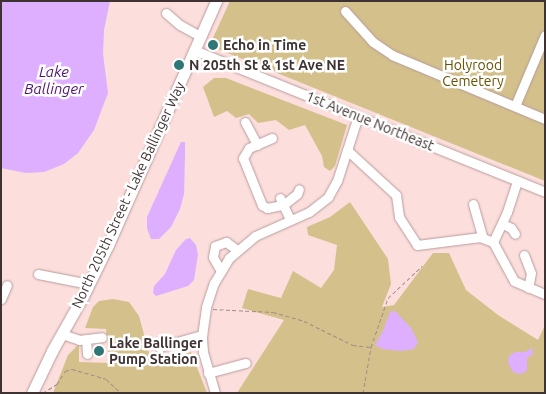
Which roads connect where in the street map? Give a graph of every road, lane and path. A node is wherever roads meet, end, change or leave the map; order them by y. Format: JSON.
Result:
{"nodes":[{"id":1,"x":216,"y":1,"type":"edge"},
{"id":2,"x":345,"y":11,"type":"dead end"},
{"id":3,"x":166,"y":13,"type":"dead end"},
{"id":4,"x":545,"y":35,"type":"edge"},
{"id":5,"x":200,"y":36,"type":"junction"},
{"id":6,"x":194,"y":50,"type":"junction"},
{"id":7,"x":515,"y":106,"type":"junction"},
{"id":8,"x":358,"y":116,"type":"junction"},
{"id":9,"x":545,"y":118,"type":"edge"},
{"id":10,"x":245,"y":122,"type":"dead end"},
{"id":11,"x":272,"y":138,"type":"dead end"},
{"id":12,"x":257,"y":144,"type":"junction"},
{"id":13,"x":347,"y":150,"type":"junction"},
{"id":14,"x":517,"y":181,"type":"junction"},
{"id":15,"x":299,"y":188,"type":"dead end"},
{"id":16,"x":545,"y":192,"type":"edge"},
{"id":17,"x":281,"y":201,"type":"junction"},
{"id":18,"x":474,"y":204,"type":"dead end"},
{"id":19,"x":290,"y":220,"type":"junction"},
{"id":20,"x":502,"y":224,"type":"junction"},
{"id":21,"x":515,"y":234,"type":"dead end"},
{"id":22,"x":482,"y":238,"type":"junction"},
{"id":23,"x":493,"y":242,"type":"junction"},
{"id":24,"x":237,"y":250,"type":"junction"},
{"id":25,"x":524,"y":255,"type":"dead end"},
{"id":26,"x":422,"y":266,"type":"dead end"},
{"id":27,"x":221,"y":271,"type":"junction"},
{"id":28,"x":38,"y":274,"type":"dead end"},
{"id":29,"x":89,"y":284,"type":"junction"},
{"id":30,"x":7,"y":285,"type":"dead end"},
{"id":31,"x":528,"y":288,"type":"junction"},
{"id":32,"x":545,"y":294,"type":"edge"},
{"id":33,"x":1,"y":299,"type":"edge"},
{"id":34,"x":206,"y":307,"type":"junction"},
{"id":35,"x":62,"y":334,"type":"junction"},
{"id":36,"x":202,"y":335,"type":"junction"},
{"id":37,"x":102,"y":336,"type":"dead end"},
{"id":38,"x":86,"y":339,"type":"junction"},
{"id":39,"x":159,"y":347,"type":"dead end"},
{"id":40,"x":370,"y":347,"type":"junction"},
{"id":41,"x":87,"y":354,"type":"dead end"},
{"id":42,"x":246,"y":363,"type":"dead end"},
{"id":43,"x":208,"y":373,"type":"junction"},
{"id":44,"x":43,"y":392,"type":"edge"},
{"id":45,"x":32,"y":393,"type":"edge"},
{"id":46,"x":121,"y":393,"type":"edge"},
{"id":47,"x":215,"y":393,"type":"edge"},
{"id":48,"x":363,"y":393,"type":"edge"}],
"edges":[{"from":1,"to":5,"type":"main road","name":"North 205th Street - Lake Ballinger Way"},
{"from":2,"to":7,"type":"street"},
{"from":3,"to":5,"type":"street"},
{"from":4,"to":7,"type":"street"},
{"from":5,"to":6,"type":"main road","name":"North 205th Street - Lake Ballinger Way"},
{"from":6,"to":8,"type":"street","name":"1st Avenue Northeast"},
{"from":6,"to":29,"type":"main road","name":"North 205th Street - Lake Ballinger Way"},
{"from":7,"to":9,"type":"street"},
{"from":8,"to":13,"type":"street"},
{"from":8,"to":14,"type":"street","name":"1st Avenue Northeast"},
{"from":10,"to":12,"type":"street"},
{"from":11,"to":12,"type":"street"},
{"from":12,"to":17,"type":"street"},
{"from":13,"to":19,"type":"street"},
{"from":13,"to":22,"type":"street"},
{"from":14,"to":16,"type":"street","name":"1st Avenue Northeast"},
{"from":14,"to":20,"type":"street"},
{"from":15,"to":17,"type":"street"},
{"from":17,"to":19,"type":"street"},
{"from":18,"to":22,"type":"street"},
{"from":19,"to":24,"type":"street"},
{"from":20,"to":21,"type":"street"},
{"from":20,"to":23,"type":"street"},
{"from":22,"to":23,"type":"street"},
{"from":23,"to":31,"type":"street"},
{"from":24,"to":27,"type":"street"},
{"from":24,"to":27,"type":"street"},
{"from":25,"to":31,"type":"street"},
{"from":26,"to":40,"type":"path"},
{"from":27,"to":34,"type":"street"},
{"from":28,"to":29,"type":"street"},
{"from":29,"to":35,"type":"main road","name":"North 205th Street - Lake Ballinger Way"},
{"from":30,"to":33,"type":"street"},
{"from":31,"to":32,"type":"street"},
{"from":34,"to":36,"type":"street"},
{"from":34,"to":40,"type":"path"},
{"from":35,"to":38,"type":"street"},
{"from":35,"to":45,"type":"main road","name":"North 205th Street - Lake Ballinger Way"},
{"from":36,"to":39,"type":"street"},
{"from":36,"to":43,"type":"street"},
{"from":37,"to":38,"type":"street"},
{"from":38,"to":41,"type":"street"},
{"from":40,"to":48,"type":"path"},
{"from":42,"to":43,"type":"street"},
{"from":43,"to":47,"type":"street"},
{"from":44,"to":46,"type":"path"}]}
